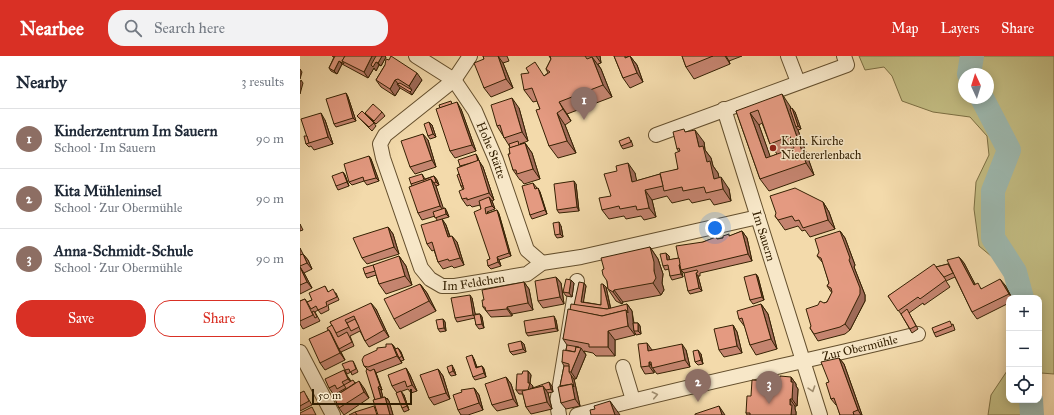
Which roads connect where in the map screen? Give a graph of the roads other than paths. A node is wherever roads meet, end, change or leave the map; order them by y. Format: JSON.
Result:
{"nodes":[{"id":1,"x":416,"y":56,"type":"edge"},
{"id":2,"x":470,"y":56,"type":"edge"},
{"id":3,"x":788,"y":56,"type":"edge"},
{"id":4,"x":845,"y":60,"type":"edge"},
{"id":5,"x":454,"y":80,"type":"junction"},
{"id":6,"x":798,"y":82,"type":"junction"},
{"id":7,"x":724,"y":110,"type":"junction"},
{"id":8,"x":656,"y":135,"type":"dead end"},
{"id":9,"x":758,"y":217,"type":"junction"},
{"id":10,"x":542,"y":263,"type":"junction"},
{"id":11,"x":576,"y":281,"type":"dead end"},
{"id":12,"x":918,"y":334,"type":"dead end"},
{"id":13,"x":300,"y":352,"type":"edge"},
{"id":14,"x":804,"y":363,"type":"junction"},
{"id":15,"x":623,"y":367,"type":"dead end"},
{"id":16,"x":633,"y":400,"type":"junction"},
{"id":17,"x":333,"y":415,"type":"edge"},
{"id":18,"x":559,"y":415,"type":"edge"},
{"id":19,"x":577,"y":415,"type":"edge"},
{"id":20,"x":820,"y":415,"type":"edge"}],
"edges":[{"from":1,"to":5,"type":"street","name":"Hohe Stätte"},
{"from":2,"to":5,"type":"street","name":"Im Feldchen"},
{"from":3,"to":6,"type":"street"},
{"from":4,"to":6,"type":"street"},
{"from":5,"to":10,"type":"street","name":"Hohe Stätte"},
{"from":5,"to":10,"type":"street","name":"Im Feldchen"},
{"from":6,"to":7,"type":"street"},
{"from":7,"to":8,"type":"street"},
{"from":7,"to":9,"type":"street","name":"Im Sauern"},
{"from":9,"to":10,"type":"street","name":"Im Feldchen"},
{"from":9,"to":14,"type":"street","name":"Im Sauern"},
{"from":11,"to":18,"type":"street"},
{"from":12,"to":14,"type":"street","name":"Zur Obermühle"},
{"from":13,"to":17,"type":"street"},
{"from":16,"to":14,"type":"street","name":"Zur Obermühle","one_way":true},
{"from":14,"to":20,"type":"street","one_way":true},
{"from":15,"to":16,"type":"street"},
{"from":16,"to":19,"type":"street","name":"Zur Obermühle"}]}
